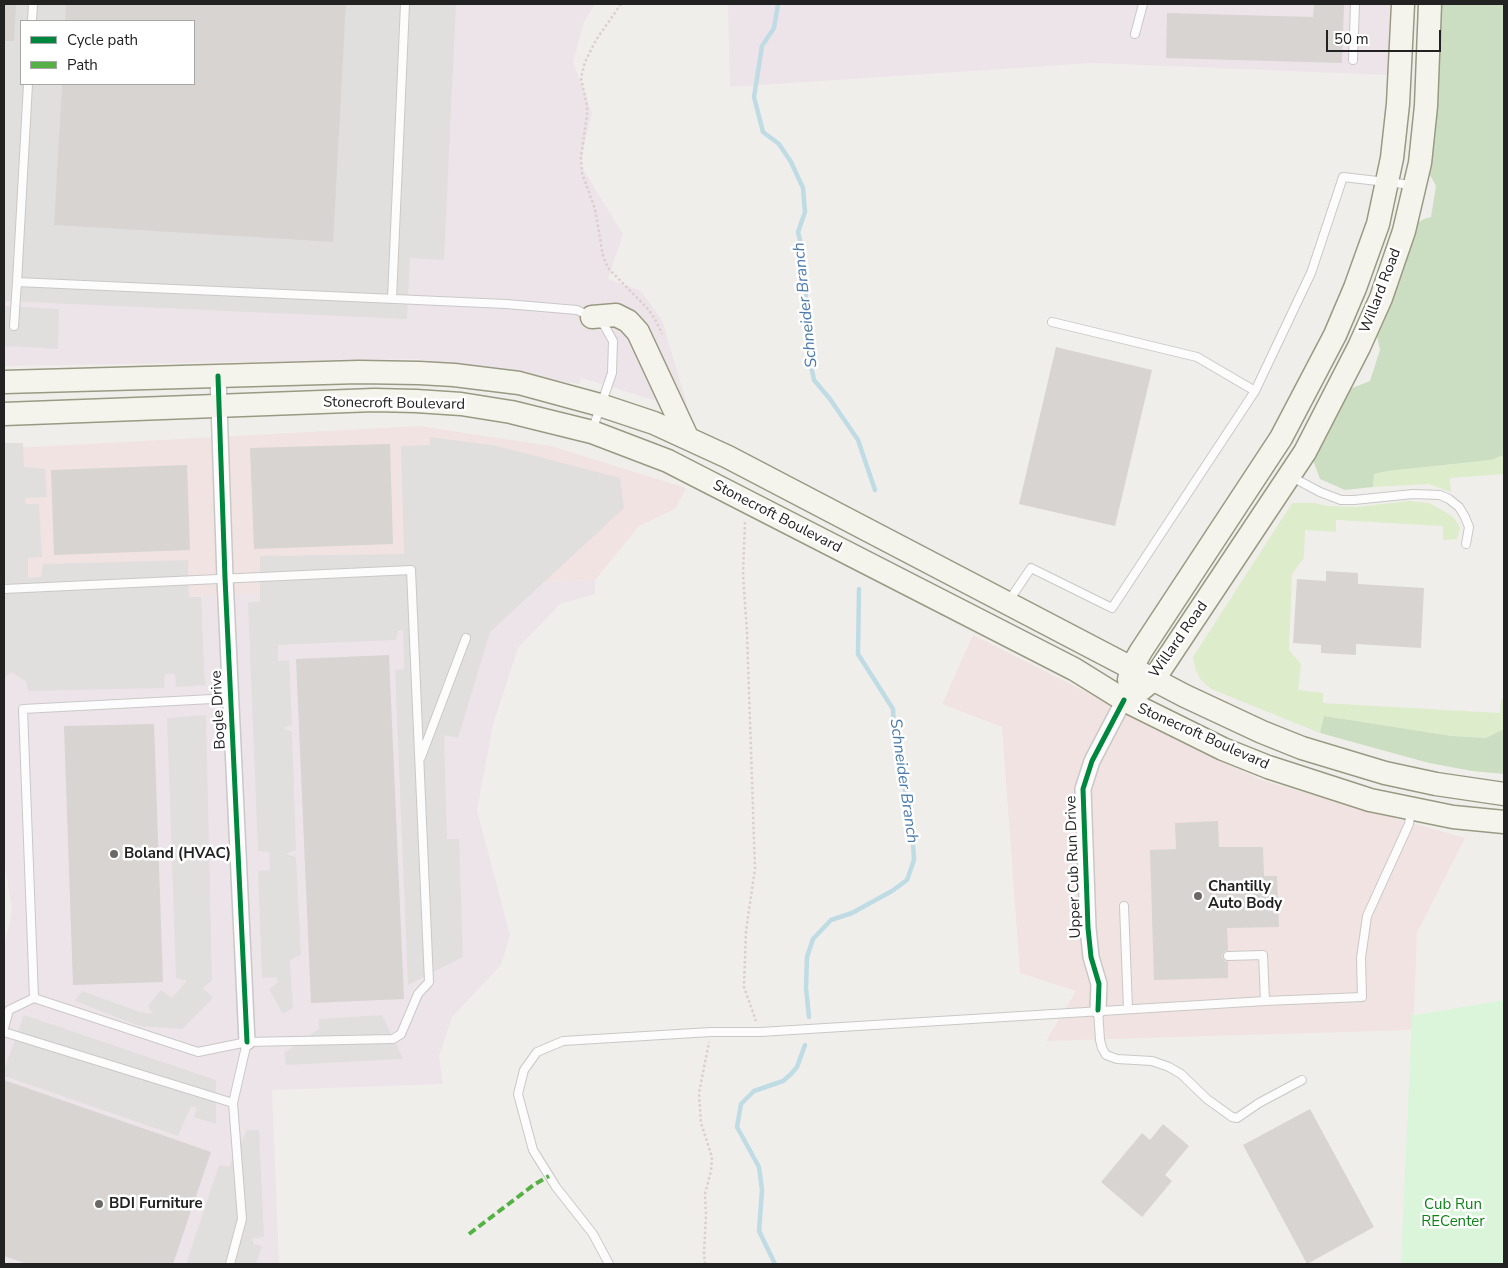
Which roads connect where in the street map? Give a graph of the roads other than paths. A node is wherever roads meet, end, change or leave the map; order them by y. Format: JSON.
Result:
{"nodes":[{"id":1,"x":33,"y":4,"type":"edge"},
{"id":2,"x":405,"y":4,"type":"edge"},
{"id":3,"x":1143,"y":4,"type":"edge"},
{"id":4,"x":1355,"y":4,"type":"edge"},
{"id":5,"x":1403,"y":4,"type":"edge"},
{"id":6,"x":1430,"y":4,"type":"edge"},
{"id":7,"x":32,"y":20,"type":"edge"},
{"id":8,"x":1135,"y":34,"type":"dead end"},
{"id":9,"x":1353,"y":60,"type":"dead end"},
{"id":10,"x":28,"y":85,"type":"edge"},
{"id":11,"x":1387,"y":182,"type":"junction"},
{"id":12,"x":1414,"y":185,"type":"junction"},
{"id":13,"x":16,"y":282,"type":"junction"},
{"id":14,"x":392,"y":299,"type":"junction"},
{"id":15,"x":592,"y":317,"type":"junction"},
{"id":16,"x":1052,"y":322,"type":"dead end"},
{"id":17,"x":14,"y":326,"type":"dead end"},
{"id":18,"x":218,"y":376,"type":"junction"},
{"id":19,"x":4,"y":382,"type":"edge"},
{"id":20,"x":1255,"y":391,"type":"junction"},
{"id":21,"x":600,"y":405,"type":"junction"},
{"id":22,"x":218,"y":406,"type":"junction"},
{"id":23,"x":4,"y":414,"type":"edge"},
{"id":24,"x":592,"y":432,"type":"junction"},
{"id":25,"x":687,"y":437,"type":"junction"},
{"id":26,"x":1289,"y":475,"type":"junction"},
{"id":27,"x":1466,"y":544,"type":"dead end"},
{"id":28,"x":225,"y":578,"type":"junction"},
{"id":29,"x":4,"y":589,"type":"edge"},
{"id":30,"x":1007,"y":603,"type":"junction"},
{"id":31,"x":466,"y":638,"type":"dead end"},
{"id":32,"x":1132,"y":667,"type":"junction"},
{"id":33,"x":1154,"y":679,"type":"junction"},
{"id":34,"x":231,"y":698,"type":"junction"},
{"id":35,"x":1124,"y":700,"type":"junction"},
{"id":36,"x":419,"y":761,"type":"junction"},
{"id":37,"x":1504,"y":794,"type":"edge"},
{"id":38,"x":1411,"y":809,"type":"junction"},
{"id":39,"x":1504,"y":822,"type":"edge"},
{"id":40,"x":1124,"y":906,"type":"dead end"},
{"id":41,"x":1228,"y":956,"type":"dead end"},
{"id":42,"x":34,"y":998,"type":"junction"},
{"id":43,"x":1265,"y":1000,"type":"junction"},
{"id":44,"x":1128,"y":1008,"type":"junction"},
{"id":45,"x":1098,"y":1010,"type":"junction"},
{"id":46,"x":4,"y":1028,"type":"edge"},
{"id":47,"x":4,"y":1032,"type":"edge"},
{"id":48,"x":247,"y":1042,"type":"junction"},
{"id":49,"x":1302,"y":1080,"type":"dead end"},
{"id":50,"x":233,"y":1103,"type":"junction"},
{"id":51,"x":230,"y":1264,"type":"edge"},
{"id":52,"x":609,"y":1264,"type":"edge"}],
"edges":[{"from":1,"to":7,"type":"lane"},
{"from":2,"to":14,"type":"lane"},
{"from":3,"to":8,"type":"lane"},
{"from":4,"to":9,"type":"lane"},
{"from":5,"to":11,"type":"main road","name":"Willard Road"},
{"from":6,"to":12,"type":"main road","name":"Willard Road"},
{"from":10,"to":13,"type":"lane"},
{"from":11,"to":12,"type":"lane"},
{"from":11,"to":20,"type":"lane"},
{"from":11,"to":32,"type":"main road","name":"Willard Road"},
{"from":12,"to":26,"type":"main road","name":"Willard Road"},
{"from":13,"to":14,"type":"lane"},
{"from":13,"to":17,"type":"lane"},
{"from":14,"to":15,"type":"lane"},
{"from":15,"to":21,"type":"lane"},
{"from":15,"to":25,"type":"main road"},
{"from":16,"to":20,"type":"lane"},
{"from":18,"to":19,"type":"main road","name":"Stonecroft Boulevard"},
{"from":18,"to":21,"type":"main road","name":"Stonecroft Boulevard"},
{"from":18,"to":22,"type":"street","name":"Bogle Drive"},
{"from":20,"to":30,"type":"lane"},
{"from":21,"to":24,"type":"lane"},
{"from":21,"to":25,"type":"main road","name":"Stonecroft Boulevard"},
{"from":22,"to":23,"type":"main road","name":"Stonecroft Boulevard"},
{"from":22,"to":24,"type":"main road","name":"Stonecroft Boulevard"},
{"from":22,"to":28,"type":"street","name":"Bogle Drive"},
{"from":24,"to":35,"type":"main road","name":"Stonecroft Boulevard"},
{"from":25,"to":30,"type":"main road","name":"Stonecroft Boulevard"},
{"from":26,"to":27,"type":"lane"},
{"from":26,"to":33,"type":"main road","name":"Willard Road"},
{"from":28,"to":29,"type":"lane"},
{"from":28,"to":34,"type":"street","name":"Bogle Drive"},
{"from":28,"to":36,"type":"lane"},
{"from":30,"to":32,"type":"main road","name":"Stonecroft Boulevard"},
{"from":31,"to":36,"type":"lane"},
{"from":32,"to":33,"type":"main road","name":"Stonecroft Boulevard"},
{"from":32,"to":35,"type":"main road","name":"Willard Road"},
{"from":33,"to":35,"type":"main road","name":"Willard Road"},
{"from":33,"to":37,"type":"main road","name":"Stonecroft Boulevard"},
{"from":34,"to":42,"type":"lane"},
{"from":34,"to":48,"type":"street","name":"Bogle Drive"},
{"from":35,"to":38,"type":"main road","name":"Stonecroft Boulevard"},
{"from":35,"to":45,"type":"street","name":"Upper Cub Run Drive"},
{"from":36,"to":48,"type":"lane"},
{"from":38,"to":39,"type":"main road","name":"Stonecroft Boulevard"},
{"from":38,"to":43,"type":"lane"},
{"from":40,"to":44,"type":"lane"},
{"from":41,"to":43,"type":"lane"},
{"from":42,"to":46,"type":"lane"},
{"from":42,"to":48,"type":"lane"},
{"from":43,"to":44,"type":"lane"},
{"from":44,"to":45,"type":"lane"},
{"from":45,"to":49,"type":"lane"},
{"from":45,"to":52,"type":"lane"},
{"from":47,"to":50,"type":"lane"},
{"from":48,"to":50,"type":"lane"},
{"from":50,"to":51,"type":"lane"}]}
